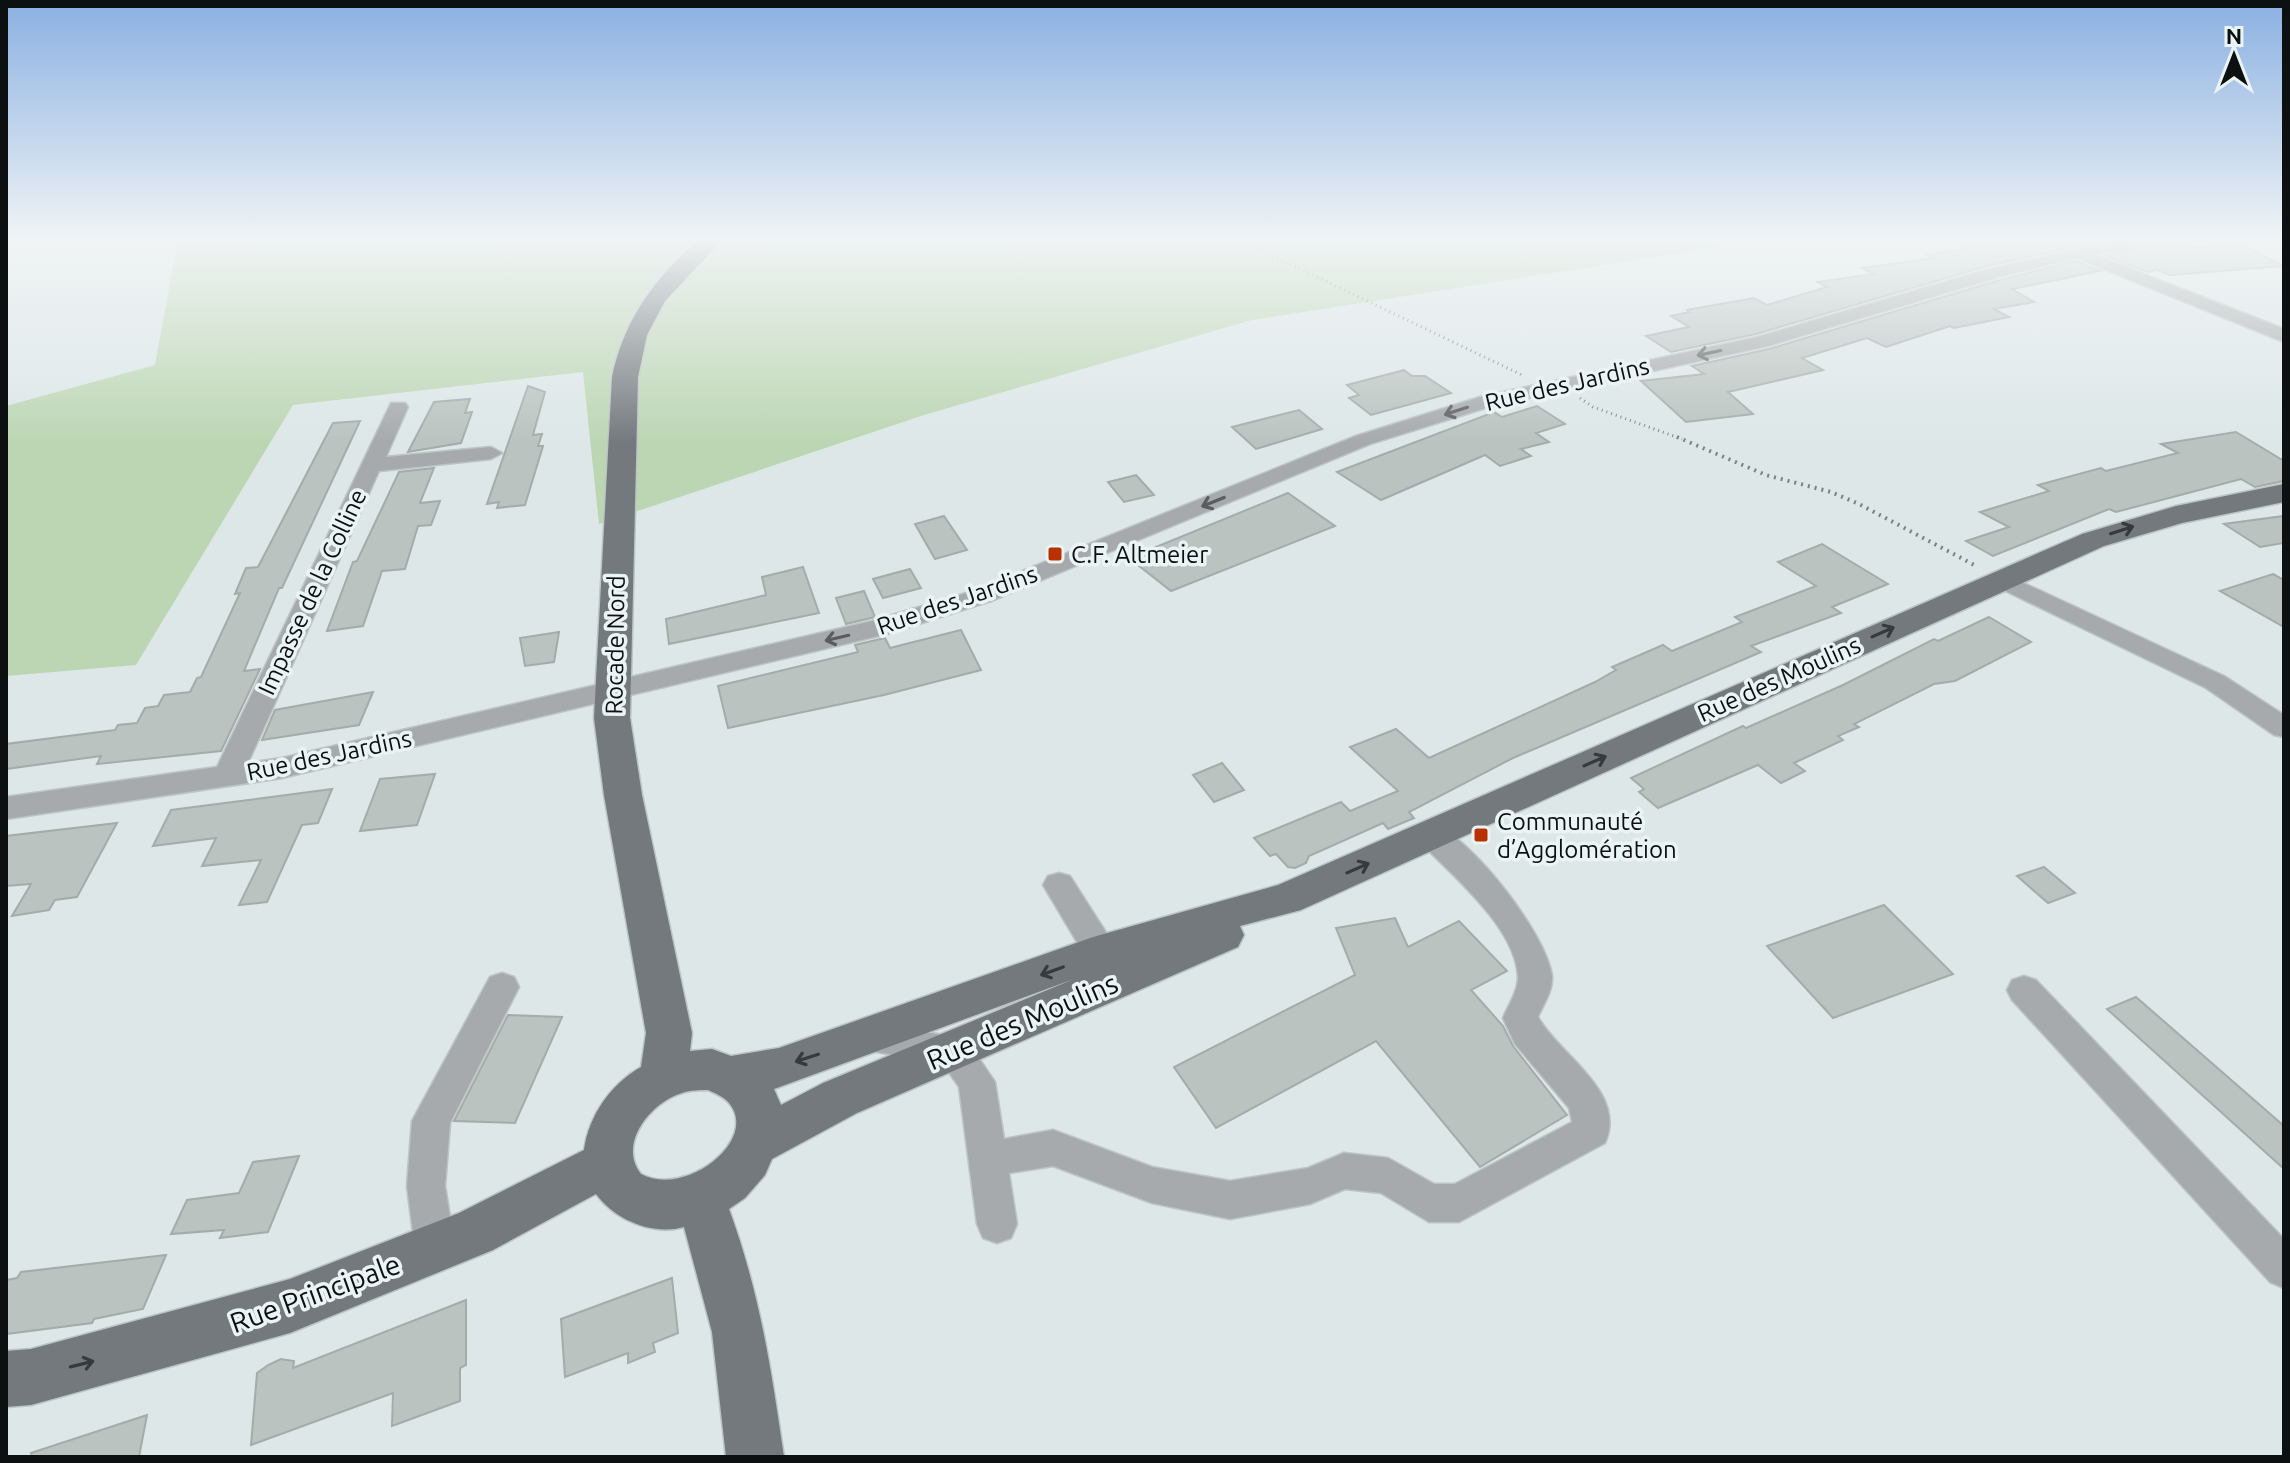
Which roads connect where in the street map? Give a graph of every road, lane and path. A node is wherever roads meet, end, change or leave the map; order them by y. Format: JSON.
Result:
{"nodes":[{"id":1,"x":650,"y":306,"type":"edge"},
{"id":2,"x":1383,"y":306,"type":"edge"},
{"id":3,"x":1882,"y":306,"type":"edge"},
{"id":4,"x":2210,"y":306,"type":"edge"},
{"id":5,"x":2284,"y":336,"type":"edge"},
{"id":6,"x":1552,"y":385,"type":"junction"},
{"id":7,"x":398,"y":407,"type":"dead end"},
{"id":8,"x":491,"y":453,"type":"dead end"},
{"id":9,"x":371,"y":465,"type":"junction"},
{"id":10,"x":2284,"y":493,"type":"edge"},
{"id":11,"x":2000,"y":579,"type":"junction"},
{"id":12,"x":612,"y":690,"type":"junction"},
{"id":13,"x":2284,"y":728,"type":"edge"},
{"id":14,"x":227,"y":776,"type":"junction"},
{"id":15,"x":6,"y":808,"type":"edge"},
{"id":16,"x":1432,"y":835,"type":"junction"},
{"id":17,"x":1059,"y":885,"type":"dead end"},
{"id":18,"x":1109,"y":966,"type":"junction"},
{"id":19,"x":502,"y":987,"type":"dead end"},
{"id":20,"x":2024,"y":990,"type":"dead end"},
{"id":21,"x":867,"y":1037,"type":"junction"},
{"id":22,"x":953,"y":1050,"type":"junction"},
{"id":23,"x":734,"y":1075,"type":"junction"},
{"id":24,"x":663,"y":1078,"type":"junction"},
{"id":25,"x":757,"y":1142,"type":"junction"},
{"id":26,"x":988,"y":1159,"type":"junction"},
{"id":27,"x":607,"y":1163,"type":"junction"},
{"id":28,"x":700,"y":1198,"type":"junction"},
{"id":29,"x":997,"y":1224,"type":"dead end"},
{"id":30,"x":435,"y":1248,"type":"junction"},
{"id":31,"x":2284,"y":1268,"type":"edge"},
{"id":32,"x":6,"y":1379,"type":"edge"},
{"id":33,"x":755,"y":1457,"type":"edge"}],
"edges":[{"from":1,"to":12,"type":"main road","name":"Rocade Nord"},
{"from":2,"to":6,"type":"path"},
{"from":3,"to":6,"type":"street","name":"Rue des Jardins","one_way":true},
{"from":4,"to":5,"type":"street"},
{"from":6,"to":11,"type":"path"},
{"from":6,"to":12,"type":"street","name":"Rue des Jardins","one_way":true},
{"from":7,"to":9,"type":"street","name":"Impasse de la Colline"},
{"from":8,"to":9,"type":"street"},
{"from":9,"to":14,"type":"street","name":"Impasse de la Colline"},
{"from":11,"to":10,"type":"main road","name":"Rue des Moulins","one_way":true},
{"from":11,"to":13,"type":"street"},
{"from":16,"to":11,"type":"main road","name":"Rue des Moulins","one_way":true},
{"from":12,"to":14,"type":"street","name":"Rue des Jardins"},
{"from":12,"to":24,"type":"main road","name":"Rocade Nord"},
{"from":14,"to":15,"type":"street","name":"Rue des Jardins"},
{"from":18,"to":16,"type":"main road","name":"Rue des Moulins","one_way":true},
{"from":16,"to":26,"type":"street"},
{"from":17,"to":18,"type":"street"},
{"from":18,"to":21,"type":"main road","name":"Rue des Moulins","one_way":true},
{"from":18,"to":22,"type":"main road","name":"Rue des Moulins"},
{"from":19,"to":30,"type":"street"},
{"from":20,"to":31,"type":"street"},
{"from":21,"to":22,"type":"street"},
{"from":21,"to":23,"type":"main road","name":"Rue des Moulins","one_way":true},
{"from":22,"to":25,"type":"main road","name":"Rue des Moulins"},
{"from":22,"to":26,"type":"street"},
{"from":23,"to":24,"type":"main road"},
{"from":23,"to":25,"type":"main road"},
{"from":24,"to":27,"type":"main road"},
{"from":25,"to":28,"type":"main road"},
{"from":26,"to":29,"type":"street"},
{"from":27,"to":28,"type":"main road"},
{"from":27,"to":30,"type":"main road","name":"Rue Principale"},
{"from":28,"to":33,"type":"main road"},
{"from":32,"to":30,"type":"main road","name":"Rue Principale","one_way":true}]}
